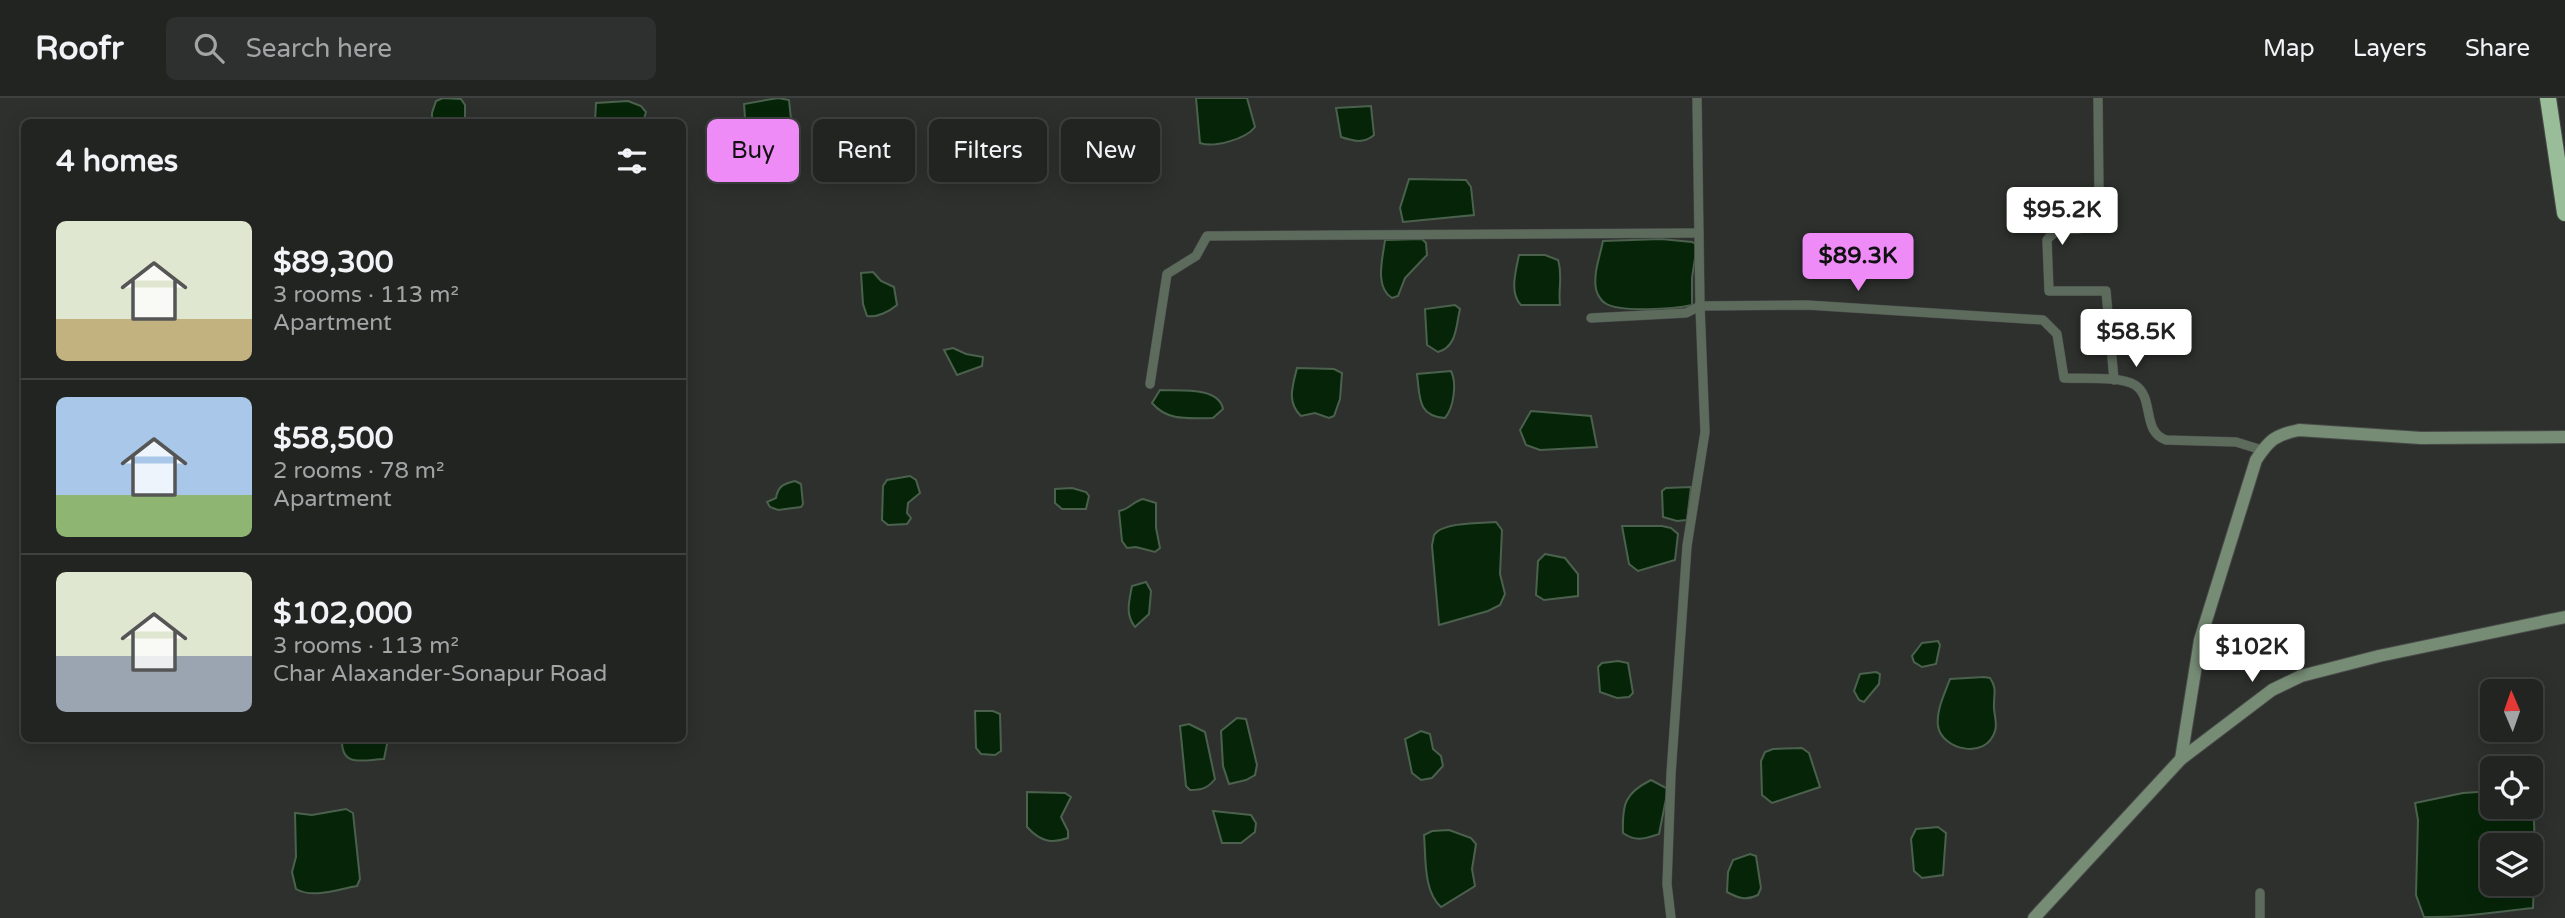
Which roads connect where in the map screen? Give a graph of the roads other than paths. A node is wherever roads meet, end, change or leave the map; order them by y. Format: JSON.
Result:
{"nodes":[{"id":1,"x":1697,"y":98,"type":"edge"},
{"id":2,"x":2098,"y":98,"type":"edge"},
{"id":3,"x":2548,"y":98,"type":"edge"},
{"id":4,"x":2565,"y":213,"type":"edge"},
{"id":5,"x":1699,"y":233,"type":"junction"},
{"id":6,"x":1700,"y":306,"type":"junction"},
{"id":7,"x":1591,"y":318,"type":"dead end"},
{"id":8,"x":2114,"y":380,"type":"junction"},
{"id":9,"x":1150,"y":384,"type":"dead end"},
{"id":10,"x":2565,"y":437,"type":"edge"},
{"id":11,"x":2262,"y":450,"type":"junction"},
{"id":12,"x":2565,"y":617,"type":"edge"},
{"id":13,"x":2181,"y":759,"type":"junction"},
{"id":14,"x":2260,"y":893,"type":"dead end"},
{"id":15,"x":1671,"y":918,"type":"edge"},
{"id":16,"x":2034,"y":918,"type":"edge"},
{"id":17,"x":2259,"y":918,"type":"edge"}],
"edges":[{"from":1,"to":5,"type":"street"},
{"from":2,"to":8,"type":"street"},
{"from":3,"to":4,"type":"highway"},
{"from":5,"to":6,"type":"street"},
{"from":5,"to":9,"type":"street"},
{"from":6,"to":7,"type":"street"},
{"from":6,"to":8,"type":"street"},
{"from":6,"to":15,"type":"street"},
{"from":8,"to":11,"type":"street"},
{"from":10,"to":11,"type":"main road"},
{"from":11,"to":13,"type":"main road"},
{"from":12,"to":13,"type":"main road"},
{"from":13,"to":16,"type":"main road"},
{"from":14,"to":17,"type":"street"}]}
